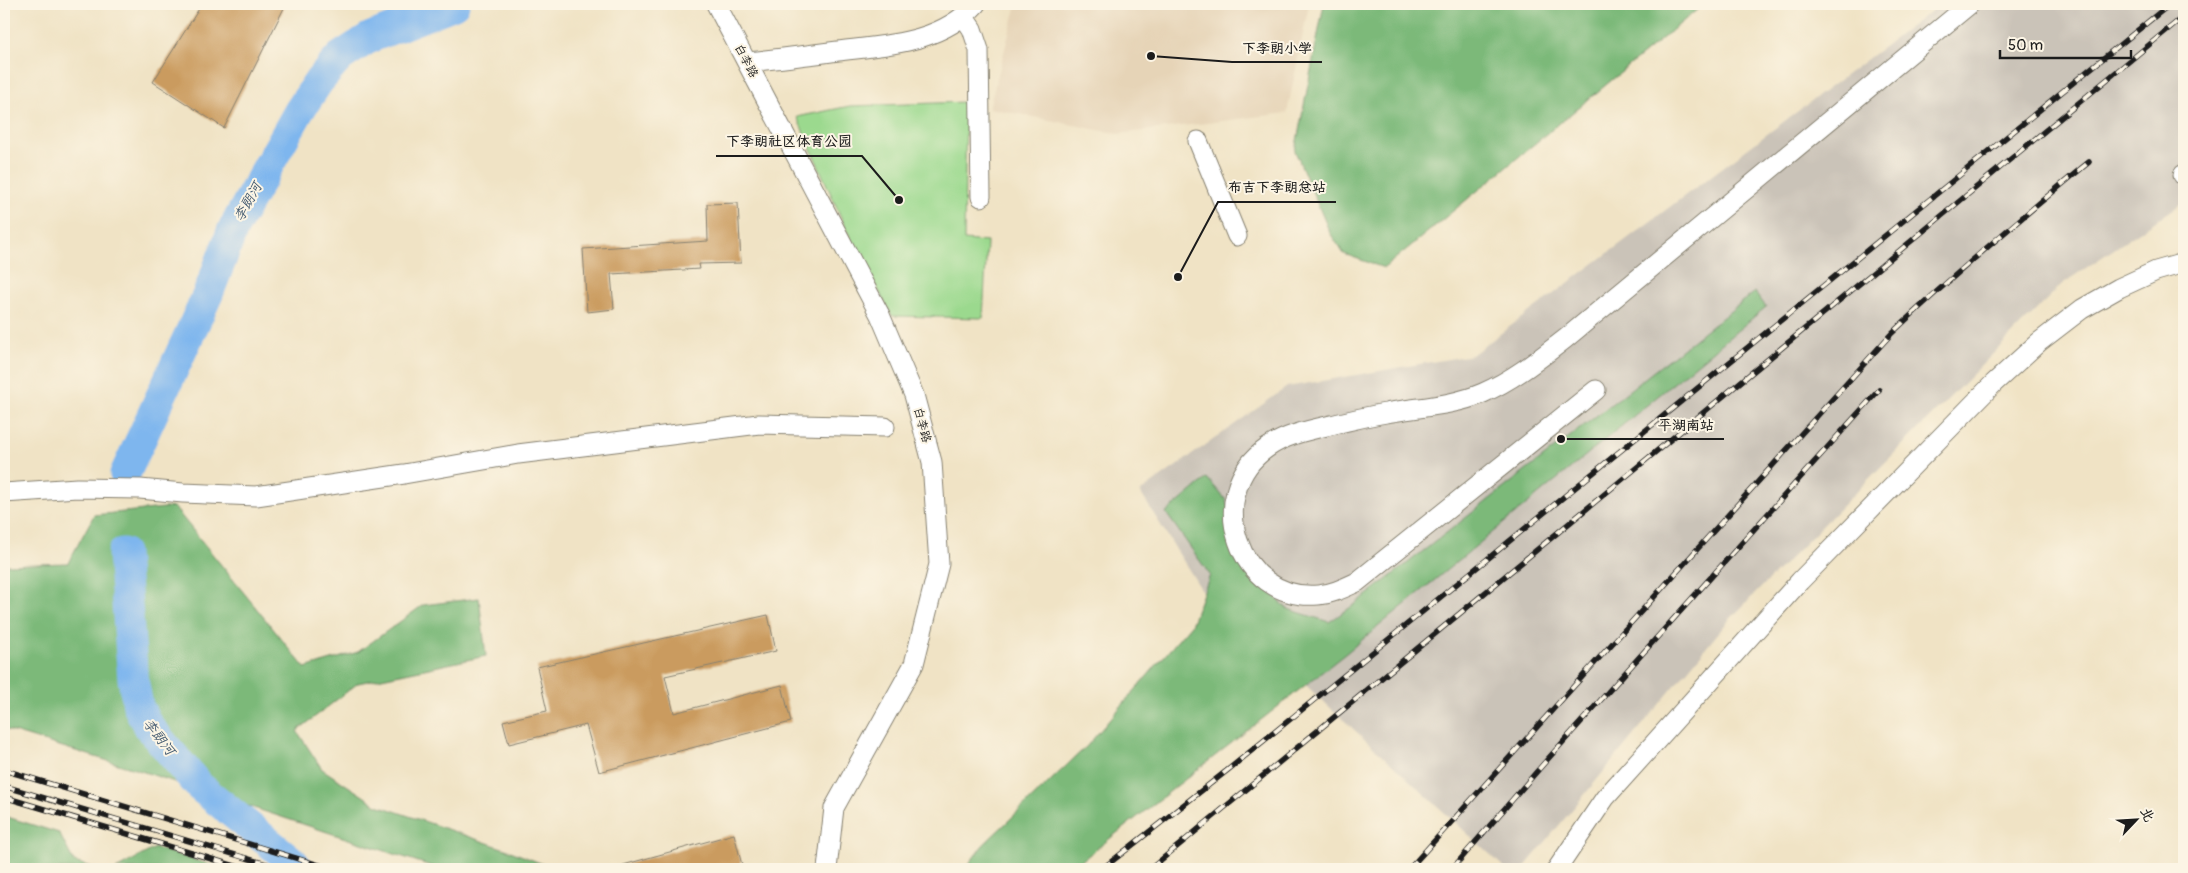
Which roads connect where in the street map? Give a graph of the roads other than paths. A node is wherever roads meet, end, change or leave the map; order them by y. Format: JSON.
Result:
{"nodes":[{"id":1,"x":716,"y":4,"type":"edge"},
{"id":2,"x":1970,"y":4,"type":"edge"},
{"id":3,"x":970,"y":10,"type":"edge"},
{"id":4,"x":747,"y":62,"type":"junction"},
{"id":5,"x":1198,"y":141,"type":"dead end"},
{"id":6,"x":981,"y":197,"type":"dead end"},
{"id":7,"x":1236,"y":236,"type":"dead end"},
{"id":8,"x":2184,"y":263,"type":"edge"},
{"id":9,"x":1596,"y":390,"type":"dead end"},
{"id":10,"x":884,"y":427,"type":"dead end"},
{"id":11,"x":4,"y":493,"type":"edge"},
{"id":12,"x":827,"y":869,"type":"edge"},
{"id":13,"x":1557,"y":869,"type":"edge"}],
"edges":[{"from":1,"to":4,"type":"street","name":"白李路"},
{"from":2,"to":9,"type":"street"},
{"from":3,"to":4,"type":"street"},
{"from":3,"to":6,"type":"street"},
{"from":4,"to":12,"type":"street","name":"白李路"},
{"from":5,"to":7,"type":"street"},
{"from":8,"to":13,"type":"street"},
{"from":10,"to":11,"type":"street"}]}
